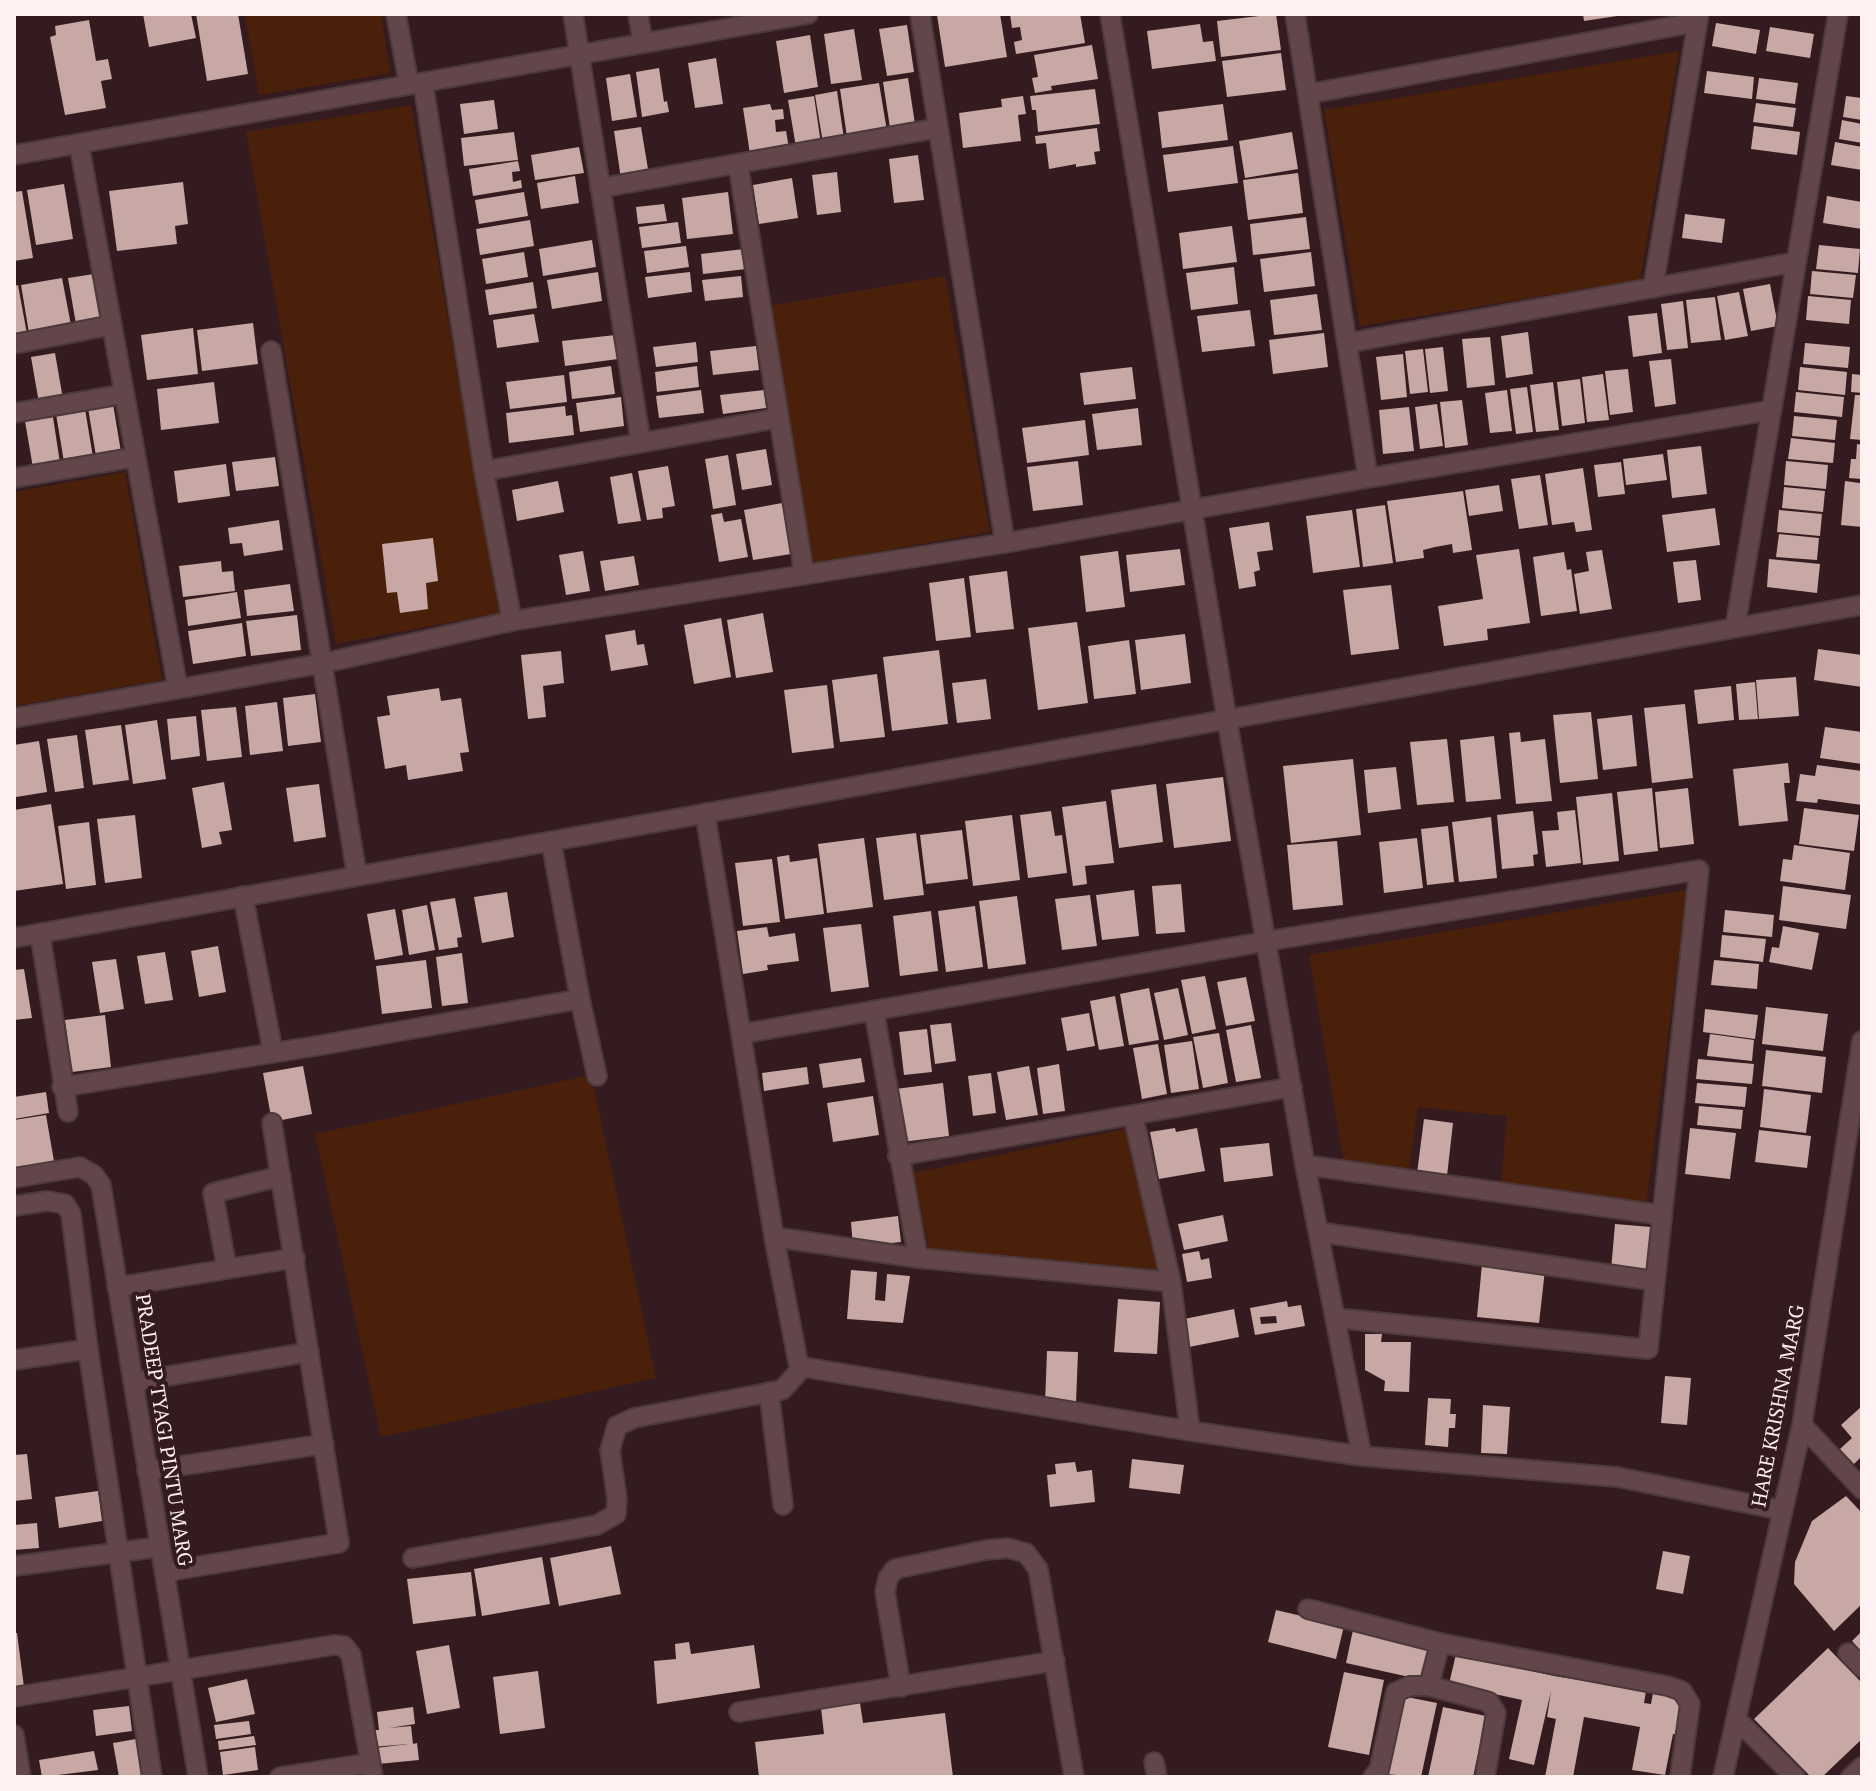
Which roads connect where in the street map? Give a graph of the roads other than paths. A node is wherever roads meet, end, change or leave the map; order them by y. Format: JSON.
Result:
{"nodes":[{"id":1,"x":396,"y":14,"type":"edge"},
{"id":2,"x":573,"y":14,"type":"edge"},
{"id":3,"x":638,"y":14,"type":"edge"},
{"id":4,"x":808,"y":14,"type":"edge"},
{"id":5,"x":920,"y":14,"type":"edge"},
{"id":6,"x":1110,"y":14,"type":"edge"},
{"id":7,"x":1295,"y":14,"type":"edge"},
{"id":8,"x":1838,"y":14,"type":"edge"},
{"id":9,"x":1698,"y":18,"type":"edge"},
{"id":10,"x":704,"y":23,"type":"edge"},
{"id":11,"x":643,"y":43,"type":"junction"},
{"id":12,"x":578,"y":55,"type":"junction"},
{"id":13,"x":416,"y":84,"type":"junction"},
{"id":14,"x":1308,"y":94,"type":"junction"},
{"id":15,"x":938,"y":128,"type":"junction"},
{"id":16,"x":79,"y":144,"type":"junction"},
{"id":17,"x":14,"y":155,"type":"edge"},
{"id":18,"x":738,"y":164,"type":"junction"},
{"id":19,"x":600,"y":188,"type":"junction"},
{"id":20,"x":1796,"y":262,"type":"junction"},
{"id":21,"x":1653,"y":288,"type":"junction"},
{"id":22,"x":112,"y":325,"type":"junction"},
{"id":23,"x":1347,"y":343,"type":"junction"},
{"id":24,"x":14,"y":344,"type":"edge"},
{"id":25,"x":271,"y":351,"type":"dead end"},
{"id":26,"x":124,"y":394,"type":"junction"},
{"id":27,"x":1772,"y":410,"type":"junction"},
{"id":28,"x":14,"y":413,"type":"edge"},
{"id":29,"x":779,"y":418,"type":"junction"},
{"id":30,"x":641,"y":443,"type":"junction"},
{"id":31,"x":136,"y":457,"type":"junction"},
{"id":32,"x":484,"y":471,"type":"junction"},
{"id":33,"x":14,"y":478,"type":"edge"},
{"id":34,"x":1368,"y":478,"type":"junction"},
{"id":35,"x":1193,"y":508,"type":"junction"},
{"id":36,"x":1005,"y":543,"type":"junction"},
{"id":37,"x":804,"y":573,"type":"junction"},
{"id":38,"x":1862,"y":605,"type":"edge"},
{"id":39,"x":512,"y":621,"type":"junction"},
{"id":40,"x":1735,"y":628,"type":"junction"},
{"id":41,"x":324,"y":663,"type":"junction"},
{"id":42,"x":178,"y":689,"type":"junction"},
{"id":43,"x":14,"y":718,"type":"edge"},
{"id":44,"x":1227,"y":720,"type":"junction"},
{"id":45,"x":705,"y":813,"type":"junction"},
{"id":46,"x":551,"y":841,"type":"junction"},
{"id":47,"x":357,"y":876,"type":"junction"},
{"id":48,"x":243,"y":896,"type":"junction"},
{"id":49,"x":40,"y":933,"type":"junction"},
{"id":50,"x":14,"y":938,"type":"edge"},
{"id":51,"x":1268,"y":941,"type":"junction"},
{"id":52,"x":580,"y":999,"type":"junction"},
{"id":53,"x":874,"y":1011,"type":"junction"},
{"id":54,"x":741,"y":1034,"type":"junction"},
{"id":55,"x":1862,"y":1041,"type":"edge"},
{"id":56,"x":273,"y":1052,"type":"junction"},
{"id":57,"x":597,"y":1076,"type":"dead end"},
{"id":58,"x":62,"y":1087,"type":"junction"},
{"id":59,"x":1292,"y":1087,"type":"junction"},
{"id":60,"x":68,"y":1112,"type":"dead end"},
{"id":61,"x":1133,"y":1115,"type":"junction"},
{"id":62,"x":272,"y":1123,"type":"dead end"},
{"id":63,"x":1855,"y":1140,"type":"edge"},
{"id":64,"x":898,"y":1156,"type":"junction"},
{"id":65,"x":1305,"y":1165,"type":"junction"},
{"id":66,"x":281,"y":1176,"type":"junction"},
{"id":67,"x":14,"y":1178,"type":"edge"},
{"id":68,"x":14,"y":1206,"type":"edge"},
{"id":69,"x":1662,"y":1215,"type":"junction"},
{"id":70,"x":1318,"y":1232,"type":"junction"},
{"id":71,"x":774,"y":1237,"type":"junction"},
{"id":72,"x":295,"y":1258,"type":"junction"},
{"id":73,"x":918,"y":1258,"type":"junction"},
{"id":74,"x":227,"y":1269,"type":"junction"},
{"id":75,"x":1655,"y":1281,"type":"junction"},
{"id":76,"x":1171,"y":1282,"type":"junction"},
{"id":77,"x":117,"y":1287,"type":"junction"},
{"id":78,"x":1335,"y":1318,"type":"junction"},
{"id":79,"x":88,"y":1349,"type":"junction"},
{"id":80,"x":309,"y":1352,"type":"junction"},
{"id":81,"x":14,"y":1360,"type":"edge"},
{"id":82,"x":803,"y":1367,"type":"junction"},
{"id":83,"x":133,"y":1382,"type":"junction"},
{"id":84,"x":769,"y":1392,"type":"junction"},
{"id":85,"x":1802,"y":1425,"type":"junction"},
{"id":86,"x":1190,"y":1431,"type":"junction"},
{"id":87,"x":324,"y":1444,"type":"junction"},
{"id":88,"x":1362,"y":1456,"type":"junction"},
{"id":89,"x":147,"y":1471,"type":"junction"},
{"id":90,"x":1862,"y":1489,"type":"edge"},
{"id":91,"x":783,"y":1505,"type":"dead end"},
{"id":92,"x":1781,"y":1510,"type":"junction"},
{"id":93,"x":159,"y":1547,"type":"junction"},
{"id":94,"x":117,"y":1552,"type":"junction"},
{"id":95,"x":413,"y":1558,"type":"dead end"},
{"id":96,"x":14,"y":1566,"type":"edge"},
{"id":97,"x":164,"y":1572,"type":"junction"},
{"id":98,"x":1308,"y":1609,"type":"dead end"},
{"id":99,"x":1440,"y":1643,"type":"junction"},
{"id":100,"x":1848,"y":1653,"type":"dead end"},
{"id":101,"x":1055,"y":1661,"type":"junction"},
{"id":102,"x":1862,"y":1667,"type":"edge"},
{"id":103,"x":180,"y":1672,"type":"junction"},
{"id":104,"x":137,"y":1679,"type":"junction"},
{"id":105,"x":1429,"y":1686,"type":"junction"},
{"id":106,"x":901,"y":1687,"type":"junction"},
{"id":107,"x":14,"y":1697,"type":"edge"},
{"id":108,"x":739,"y":1712,"type":"dead end"},
{"id":109,"x":1736,"y":1719,"type":"junction"},
{"id":110,"x":14,"y":1735,"type":"edge"},
{"id":111,"x":1862,"y":1767,"type":"edge"},
{"id":112,"x":372,"y":1770,"type":"edge"},
{"id":113,"x":21,"y":1777,"type":"edge"},
{"id":114,"x":152,"y":1777,"type":"edge"},
{"id":115,"x":198,"y":1777,"type":"edge"},
{"id":116,"x":280,"y":1777,"type":"edge"},
{"id":117,"x":1074,"y":1777,"type":"edge"},
{"id":118,"x":1373,"y":1777,"type":"edge"},
{"id":119,"x":1485,"y":1777,"type":"edge"},
{"id":120,"x":1680,"y":1777,"type":"edge"},
{"id":121,"x":1723,"y":1777,"type":"edge"},
{"id":122,"x":1795,"y":1777,"type":"edge"},
{"id":123,"x":1851,"y":1777,"type":"edge"}],
"edges":[{"from":1,"to":13,"type":"street"},
{"from":2,"to":12,"type":"street"},
{"from":3,"to":11,"type":"street"},
{"from":4,"to":10,"type":"street"},
{"from":5,"to":15,"type":"street"},
{"from":6,"to":35,"type":"street"},
{"from":7,"to":14,"type":"street"},
{"from":8,"to":20,"type":"street"},
{"from":9,"to":14,"type":"street"},
{"from":9,"to":21,"type":"street"},
{"from":10,"to":11,"type":"street"},
{"from":11,"to":12,"type":"street"},
{"from":12,"to":13,"type":"street"},
{"from":12,"to":19,"type":"street"},
{"from":13,"to":16,"type":"street"},
{"from":13,"to":32,"type":"street"},
{"from":14,"to":23,"type":"street"},
{"from":15,"to":18,"type":"street"},
{"from":15,"to":36,"type":"street"},
{"from":16,"to":17,"type":"street"},
{"from":16,"to":22,"type":"street"},
{"from":18,"to":19,"type":"street"},
{"from":18,"to":29,"type":"street"},
{"from":19,"to":30,"type":"street"},
{"from":20,"to":21,"type":"street"},
{"from":20,"to":27,"type":"street"},
{"from":21,"to":23,"type":"street"},
{"from":22,"to":24,"type":"street"},
{"from":22,"to":26,"type":"street"},
{"from":23,"to":34,"type":"street"},
{"from":25,"to":41,"type":"street"},
{"from":26,"to":28,"type":"street"},
{"from":26,"to":31,"type":"street"},
{"from":27,"to":34,"type":"street"},
{"from":27,"to":40,"type":"street"},
{"from":29,"to":30,"type":"street"},
{"from":29,"to":37,"type":"street"},
{"from":30,"to":32,"type":"street"},
{"from":31,"to":33,"type":"street"},
{"from":31,"to":42,"type":"street"},
{"from":32,"to":39,"type":"street"},
{"from":34,"to":35,"type":"street"},
{"from":35,"to":36,"type":"street"},
{"from":35,"to":44,"type":"street"},
{"from":36,"to":37,"type":"street"},
{"from":37,"to":39,"type":"street"},
{"from":38,"to":40,"type":"street"},
{"from":39,"to":41,"type":"street"},
{"from":40,"to":44,"type":"street"},
{"from":41,"to":42,"type":"street"},
{"from":41,"to":47,"type":"street"},
{"from":42,"to":43,"type":"street"},
{"from":44,"to":45,"type":"street"},
{"from":44,"to":51,"type":"street"},
{"from":45,"to":46,"type":"street"},
{"from":45,"to":54,"type":"street"},
{"from":46,"to":47,"type":"street"},
{"from":46,"to":52,"type":"street"},
{"from":47,"to":48,"type":"street"},
{"from":48,"to":49,"type":"street"},
{"from":48,"to":56,"type":"street"},
{"from":49,"to":50,"type":"street"},
{"from":49,"to":58,"type":"street"},
{"from":51,"to":53,"type":"street"},
{"from":51,"to":59,"type":"street"},
{"from":51,"to":69,"type":"street"},
{"from":52,"to":56,"type":"street"},
{"from":52,"to":57,"type":"street"},
{"from":53,"to":54,"type":"street"},
{"from":53,"to":64,"type":"street"},
{"from":54,"to":71,"type":"street"},
{"from":55,"to":63,"type":"street","name":"HARE KRISHNA MARG"},
{"from":56,"to":58,"type":"street"},
{"from":58,"to":60,"type":"street"},
{"from":59,"to":61,"type":"street"},
{"from":59,"to":65,"type":"street"},
{"from":61,"to":64,"type":"street"},
{"from":61,"to":76,"type":"street"},
{"from":62,"to":66,"type":"street"},
{"from":63,"to":85,"type":"street","name":"HARE KRISHNA MARG"},
{"from":64,"to":73,"type":"street"},
{"from":65,"to":69,"type":"street"},
{"from":65,"to":70,"type":"street"},
{"from":66,"to":72,"type":"street"},
{"from":66,"to":74,"type":"street"},
{"from":67,"to":77,"type":"street","name":"PRADEEP TYAGI PINTU MARG"},
{"from":68,"to":79,"type":"street"},
{"from":69,"to":75,"type":"street"},
{"from":70,"to":75,"type":"street"},
{"from":70,"to":78,"type":"street"},
{"from":71,"to":73,"type":"street"},
{"from":71,"to":82,"type":"street"},
{"from":72,"to":74,"type":"street"},
{"from":72,"to":80,"type":"street"},
{"from":73,"to":76,"type":"street"},
{"from":74,"to":77,"type":"street"},
{"from":75,"to":78,"type":"street"},
{"from":76,"to":86,"type":"street"},
{"from":77,"to":83,"type":"street","name":"PRADEEP TYAGI PINTU MARG"},
{"from":78,"to":88,"type":"street"},
{"from":79,"to":81,"type":"street"},
{"from":79,"to":94,"type":"street"},
{"from":80,"to":83,"type":"street"},
{"from":80,"to":87,"type":"street"},
{"from":82,"to":84,"type":"street"},
{"from":82,"to":86,"type":"street"},
{"from":83,"to":89,"type":"street","name":"PRADEEP TYAGI PINTU MARG"},
{"from":84,"to":91,"type":"street"},
{"from":84,"to":95,"type":"street"},
{"from":85,"to":90,"type":"street"},
{"from":85,"to":92,"type":"street","name":"HARE KRISHNA MARG"},
{"from":86,"to":88,"type":"street"},
{"from":87,"to":89,"type":"street"},
{"from":87,"to":97,"type":"street"},
{"from":88,"to":92,"type":"street"},
{"from":89,"to":93,"type":"street","name":"PRADEEP TYAGI PINTU MARG"},
{"from":92,"to":109,"type":"street","name":"HARE KRISHNA MARG"},
{"from":93,"to":94,"type":"street"},
{"from":93,"to":97,"type":"street","name":"PRADEEP TYAGI PINTU MARG"},
{"from":94,"to":96,"type":"street"},
{"from":94,"to":104,"type":"street"},
{"from":97,"to":103,"type":"street","name":"PRADEEP TYAGI PINTU MARG"},
{"from":98,"to":99,"type":"street"},
{"from":99,"to":105,"type":"street"},
{"from":99,"to":120,"type":"street"},
{"from":100,"to":102,"type":"street"},
{"from":101,"to":106,"type":"street"},
{"from":101,"to":106,"type":"street"},
{"from":101,"to":117,"type":"street"},
{"from":103,"to":104,"type":"street"},
{"from":103,"to":112,"type":"street"},
{"from":103,"to":115,"type":"street","name":"PRADEEP TYAGI PINTU MARG"},
{"from":104,"to":107,"type":"street"},
{"from":104,"to":114,"type":"street"},
{"from":105,"to":118,"type":"street"},
{"from":105,"to":119,"type":"street"},
{"from":106,"to":108,"type":"street"},
{"from":109,"to":121,"type":"street","name":"HARE KRISHNA MARG"},
{"from":109,"to":122,"type":"street"},
{"from":110,"to":113,"type":"street"},
{"from":111,"to":123,"type":"street"},
{"from":112,"to":116,"type":"street"}]}
